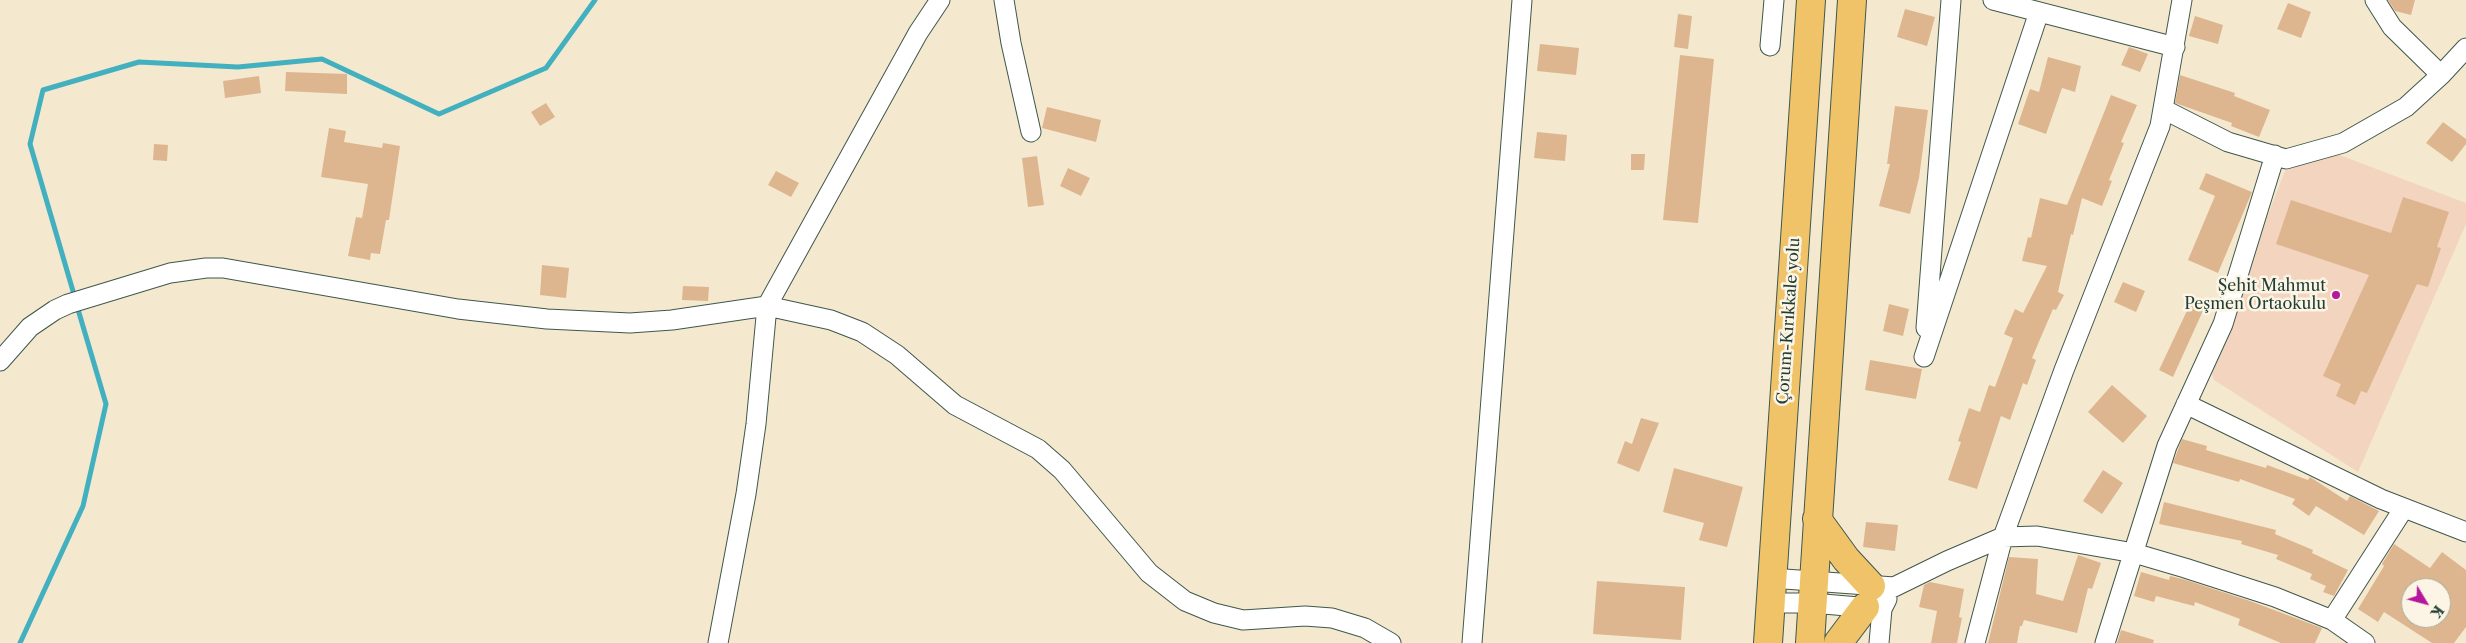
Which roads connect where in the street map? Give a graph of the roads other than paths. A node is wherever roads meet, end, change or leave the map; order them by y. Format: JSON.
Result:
{"nodes":[{"id":1,"x":940,"y":0,"type":"edge"},
{"id":2,"x":1004,"y":0,"type":"edge"},
{"id":3,"x":1522,"y":0,"type":"edge"},
{"id":4,"x":1774,"y":0,"type":"edge"},
{"id":5,"x":1811,"y":0,"type":"edge"},
{"id":6,"x":1852,"y":0,"type":"edge"},
{"id":7,"x":1951,"y":0,"type":"edge"},
{"id":8,"x":1993,"y":0,"type":"edge"},
{"id":9,"x":2182,"y":0,"type":"edge"},
{"id":10,"x":2375,"y":0,"type":"edge"},
{"id":11,"x":2039,"y":12,"type":"junction"},
{"id":12,"x":1770,"y":46,"type":"dead end"},
{"id":13,"x":2175,"y":47,"type":"junction"},
{"id":14,"x":2466,"y":48,"type":"edge"},
{"id":15,"x":2441,"y":75,"type":"junction"},
{"id":16,"x":2163,"y":109,"type":"junction"},
{"id":17,"x":1031,"y":132,"type":"dead end"},
{"id":18,"x":2275,"y":155,"type":"junction"},
{"id":19,"x":767,"y":306,"type":"junction"},
{"id":20,"x":0,"y":361,"type":"edge"},
{"id":21,"x":2186,"y":404,"type":"junction"},
{"id":22,"x":2404,"y":508,"type":"junction"},
{"id":23,"x":1817,"y":519,"type":"junction"},
{"id":24,"x":2466,"y":532,"type":"edge"},
{"id":25,"x":2004,"y":537,"type":"junction"},
{"id":26,"x":2134,"y":553,"type":"junction"},
{"id":27,"x":1771,"y":590,"type":"junction"},
{"id":28,"x":1812,"y":592,"type":"junction"},
{"id":29,"x":1878,"y":597,"type":"junction"},
{"id":30,"x":2332,"y":620,"type":"junction"},
{"id":31,"x":718,"y":643,"type":"edge"},
{"id":32,"x":1391,"y":643,"type":"edge"},
{"id":33,"x":1472,"y":643,"type":"edge"},
{"id":34,"x":1768,"y":643,"type":"edge"},
{"id":35,"x":1810,"y":643,"type":"edge"},
{"id":36,"x":1838,"y":643,"type":"edge"},
{"id":37,"x":1879,"y":643,"type":"edge"},
{"id":38,"x":1975,"y":643,"type":"edge"},
{"id":39,"x":2105,"y":643,"type":"edge"},
{"id":40,"x":2365,"y":643,"type":"edge"}],
"edges":[{"from":1,"to":19,"type":"street"},
{"from":2,"to":17,"type":"street"},
{"from":3,"to":33,"type":"street"},
{"from":4,"to":12,"type":"street"},
{"from":5,"to":27,"type":"highway","name":"Çorum-Kırıkkale yolu"},
{"from":6,"to":23,"type":"highway"},
{"from":7,"to":11,"type":"street"},
{"from":8,"to":11,"type":"street"},
{"from":9,"to":13,"type":"street"},
{"from":10,"to":15,"type":"street"},
{"from":11,"to":13,"type":"street"},
{"from":13,"to":16,"type":"street"},
{"from":14,"to":15,"type":"street"},
{"from":15,"to":18,"type":"street"},
{"from":16,"to":18,"type":"street"},
{"from":16,"to":25,"type":"street"},
{"from":18,"to":21,"type":"street"},
{"from":19,"to":20,"type":"street"},
{"from":19,"to":31,"type":"street"},
{"from":19,"to":32,"type":"street"},
{"from":21,"to":22,"type":"street"},
{"from":21,"to":26,"type":"street"},
{"from":22,"to":24,"type":"street"},
{"from":22,"to":30,"type":"street"},
{"from":23,"to":28,"type":"highway"},
{"from":23,"to":29,"type":"highway"},
{"from":25,"to":26,"type":"street"},
{"from":25,"to":29,"type":"street"},
{"from":25,"to":38,"type":"street"},
{"from":26,"to":30,"type":"street"},
{"from":26,"to":39,"type":"street"},
{"from":27,"to":28,"type":"street"},
{"from":27,"to":34,"type":"highway","name":"Çorum-Kırıkkale yolu"},
{"from":28,"to":29,"type":"street"},
{"from":28,"to":35,"type":"highway"},
{"from":29,"to":36,"type":"highway"},
{"from":29,"to":37,"type":"street"},
{"from":30,"to":40,"type":"street"}]}
